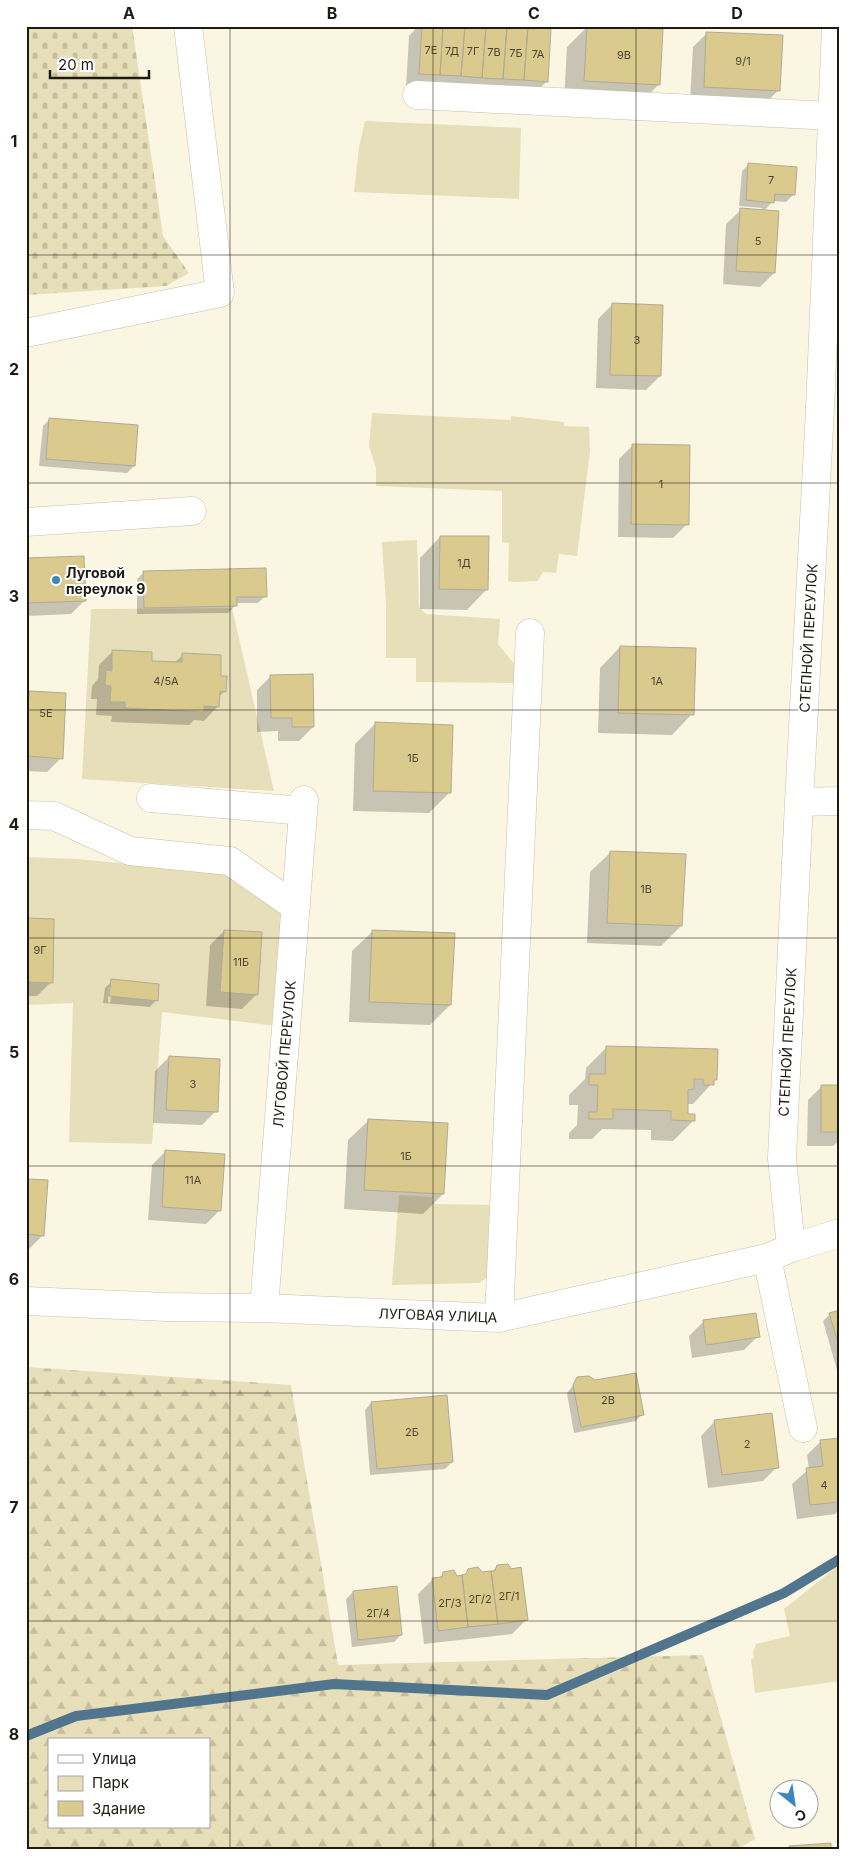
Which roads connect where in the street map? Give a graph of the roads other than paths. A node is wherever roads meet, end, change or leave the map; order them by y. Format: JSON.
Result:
{"nodes":[{"id":1,"x":188,"y":26,"type":"edge"},
{"id":2,"x":836,"y":26,"type":"edge"},
{"id":3,"x":417,"y":95,"type":"dead end"},
{"id":4,"x":832,"y":116,"type":"junction"},
{"id":5,"x":26,"y":333,"type":"edge"},
{"id":6,"x":192,"y":512,"type":"dead end"},
{"id":7,"x":26,"y":522,"type":"edge"},
{"id":8,"x":530,"y":633,"type":"dead end"},
{"id":9,"x":151,"y":798,"type":"dead end"},
{"id":10,"x":840,"y":801,"type":"edge"},
{"id":11,"x":799,"y":802,"type":"junction"},
{"id":12,"x":26,"y":815,"type":"edge"},
{"id":13,"x":296,"y":907,"type":"junction"},
{"id":14,"x":840,"y":1233,"type":"edge"},
{"id":15,"x":779,"y":1254,"type":"junction"},
{"id":16,"x":26,"y":1301,"type":"edge"},
{"id":17,"x":264,"y":1308,"type":"junction"},
{"id":18,"x":499,"y":1318,"type":"junction"},
{"id":19,"x":803,"y":1428,"type":"dead end"}],
"edges":[{"from":1,"to":5,"type":"street"},
{"from":2,"to":4,"type":"street","name":"СТЕПНОЙ ПЕРЕУЛОК"},
{"from":3,"to":4,"type":"street"},
{"from":4,"to":11,"type":"street","name":"СТЕПНОЙ ПЕРЕУЛОК"},
{"from":6,"to":7,"type":"street"},
{"from":8,"to":18,"type":"street"},
{"from":9,"to":13,"type":"street","name":"ЛУГОВОЙ ПЕРЕУЛОК"},
{"from":10,"to":11,"type":"street"},
{"from":11,"to":15,"type":"street","name":"СТЕПНОЙ ПЕРЕУЛОК"},
{"from":12,"to":13,"type":"street"},
{"from":13,"to":17,"type":"street","name":"ЛУГОВОЙ ПЕРЕУЛОК"},
{"from":14,"to":15,"type":"street","name":"ЛУГОВАЯ УЛИЦА"},
{"from":15,"to":18,"type":"street","name":"ЛУГОВАЯ УЛИЦА"},
{"from":15,"to":19,"type":"street","name":"СТЕПНОЙ ПЕРЕУЛОК"},
{"from":16,"to":17,"type":"street","name":"ЛУГОВАЯ УЛИЦА"},
{"from":17,"to":18,"type":"street","name":"ЛУГОВАЯ УЛИЦА"}]}
